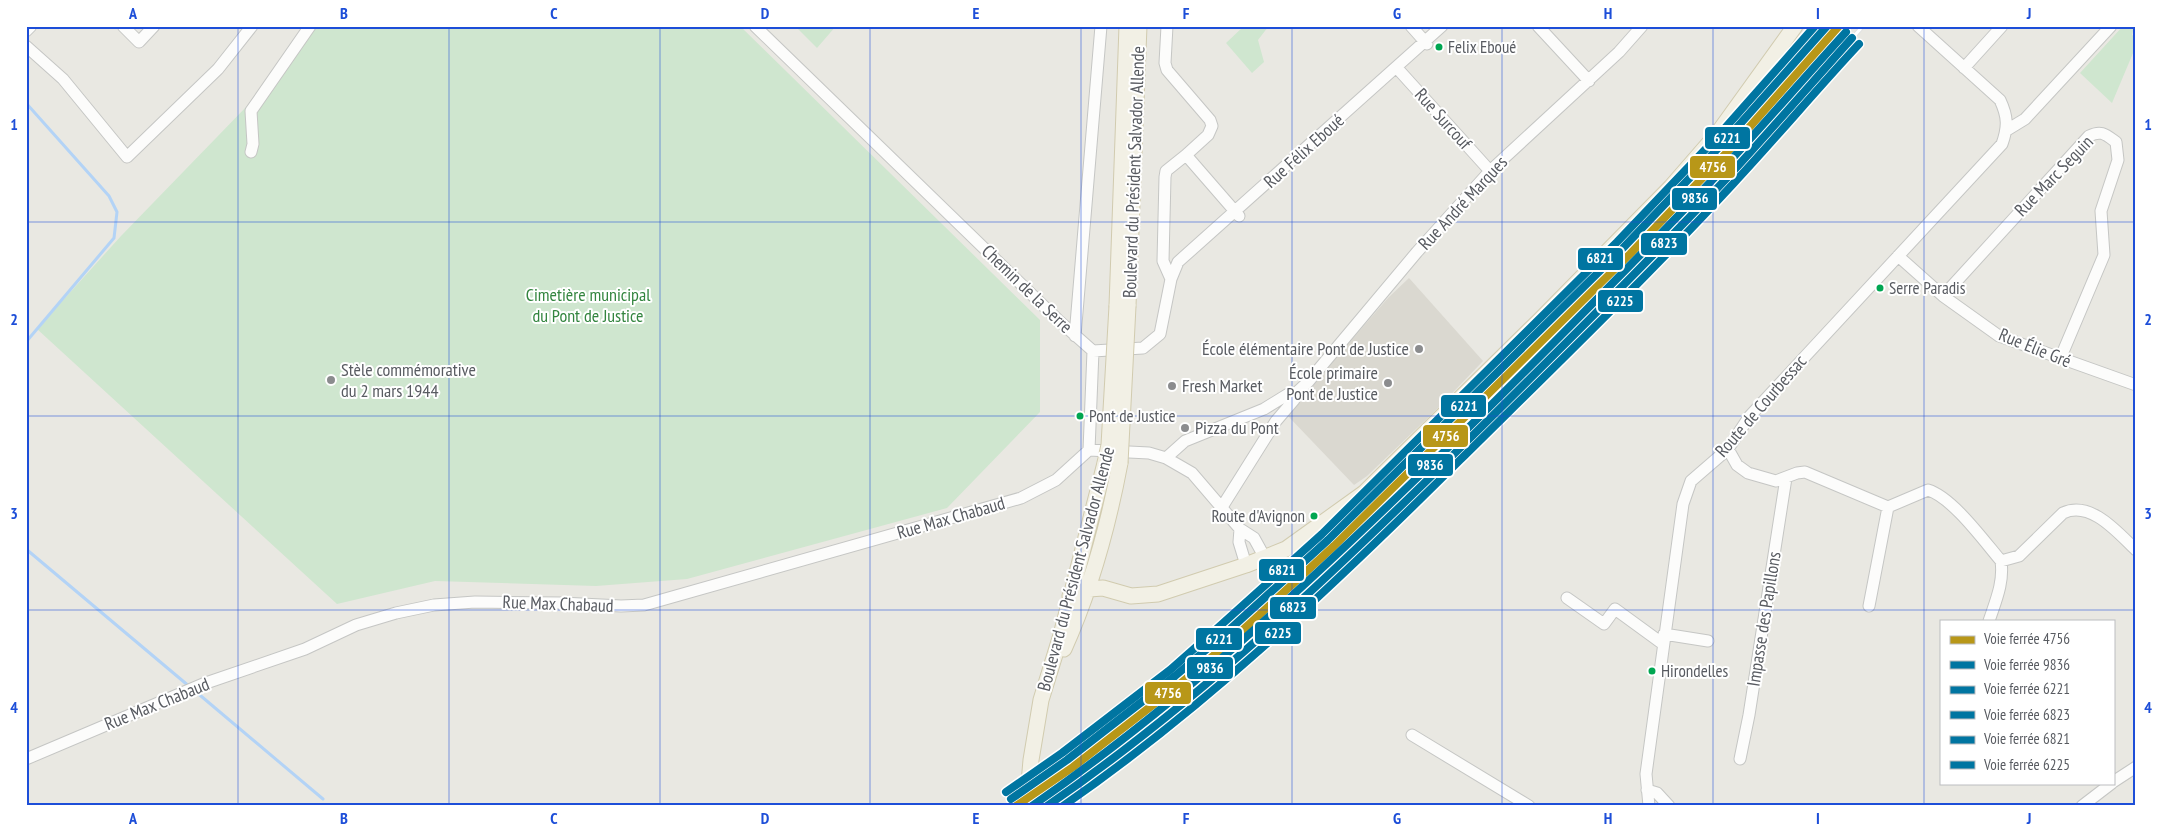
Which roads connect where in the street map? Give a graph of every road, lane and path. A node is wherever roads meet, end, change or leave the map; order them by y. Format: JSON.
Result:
{"nodes":[{"id":1,"x":31,"y":26,"type":"edge"},
{"id":2,"x":123,"y":26,"type":"edge"},
{"id":3,"x":154,"y":26,"type":"edge"},
{"id":4,"x":252,"y":26,"type":"edge"},
{"id":5,"x":310,"y":26,"type":"edge"},
{"id":6,"x":755,"y":26,"type":"edge"},
{"id":7,"x":1101,"y":26,"type":"edge"},
{"id":8,"x":1128,"y":26,"type":"edge"},
{"id":9,"x":1139,"y":26,"type":"edge"},
{"id":10,"x":1166,"y":26,"type":"edge"},
{"id":11,"x":1411,"y":26,"type":"edge"},
{"id":12,"x":1442,"y":26,"type":"edge"},
{"id":13,"x":1538,"y":26,"type":"edge"},
{"id":14,"x":1642,"y":26,"type":"edge"},
{"id":15,"x":1795,"y":26,"type":"edge"},
{"id":16,"x":1918,"y":26,"type":"edge"},
{"id":17,"x":2002,"y":26,"type":"edge"},
{"id":18,"x":2111,"y":26,"type":"edge"},
{"id":19,"x":26,"y":31,"type":"edge"},
{"id":20,"x":1426,"y":43,"type":"junction"},
{"id":21,"x":26,"y":46,"type":"edge"},
{"id":22,"x":1397,"y":68,"type":"junction"},
{"id":23,"x":1964,"y":68,"type":"junction"},
{"id":24,"x":1588,"y":81,"type":"junction"},
{"id":25,"x":2007,"y":130,"type":"junction"},
{"id":26,"x":251,"y":152,"type":"dead end"},
{"id":27,"x":1186,"y":155,"type":"junction"},
{"id":28,"x":1490,"y":171,"type":"junction"},
{"id":29,"x":1237,"y":214,"type":"junction"},
{"id":30,"x":1898,"y":256,"type":"junction"},
{"id":31,"x":1170,"y":278,"type":"junction"},
{"id":32,"x":1943,"y":296,"type":"junction"},
{"id":33,"x":1123,"y":306,"type":"junction"},
{"id":34,"x":1075,"y":336,"type":"junction"},
{"id":35,"x":1093,"y":351,"type":"junction"},
{"id":36,"x":2060,"y":360,"type":"junction"},
{"id":37,"x":2136,"y":385,"type":"edge"},
{"id":38,"x":1296,"y":393,"type":"junction"},
{"id":39,"x":1264,"y":409,"type":"junction"},
{"id":40,"x":1276,"y":421,"type":"junction"},
{"id":41,"x":1728,"y":449,"type":"junction"},
{"id":42,"x":1089,"y":450,"type":"junction"},
{"id":43,"x":1166,"y":458,"type":"junction"},
{"id":44,"x":1112,"y":463,"type":"junction"},
{"id":45,"x":1786,"y":478,"type":"junction"},
{"id":46,"x":1222,"y":507,"type":"junction"},
{"id":47,"x":1888,"y":507,"type":"junction"},
{"id":48,"x":1240,"y":529,"type":"junction"},
{"id":49,"x":2136,"y":550,"type":"edge"},
{"id":50,"x":1265,"y":558,"type":"junction"},
{"id":51,"x":2001,"y":561,"type":"junction"},
{"id":52,"x":1246,"y":565,"type":"junction"},
{"id":53,"x":1089,"y":589,"type":"junction"},
{"id":54,"x":1070,"y":596,"type":"junction"},
{"id":55,"x":1567,"y":598,"type":"dead end"},
{"id":56,"x":1869,"y":606,"type":"dead end"},
{"id":57,"x":1989,"y":620,"type":"edge"},
{"id":58,"x":1664,"y":639,"type":"junction"},
{"id":59,"x":1708,"y":641,"type":"dead end"},
{"id":60,"x":1041,"y":700,"type":"junction"},
{"id":61,"x":1412,"y":735,"type":"dead end"},
{"id":62,"x":1740,"y":758,"type":"dead end"},
{"id":63,"x":26,"y":759,"type":"edge"},
{"id":64,"x":2136,"y":767,"type":"edge"},
{"id":65,"x":2114,"y":782,"type":"edge"},
{"id":66,"x":2112,"y":784,"type":"edge"},
{"id":67,"x":1647,"y":790,"type":"junction"},
{"id":68,"x":1027,"y":806,"type":"edge"},
{"id":69,"x":1529,"y":806,"type":"edge"},
{"id":70,"x":1649,"y":806,"type":"edge"},
{"id":71,"x":1669,"y":806,"type":"edge"},
{"id":72,"x":2082,"y":806,"type":"edge"}],
"edges":[{"from":1,"to":19,"type":"street"},
{"from":2,"to":3,"type":"street"},
{"from":4,"to":21,"type":"street"},
{"from":5,"to":26,"type":"street"},
{"from":6,"to":34,"type":"street","name":"Chemin de la Serre"},
{"from":7,"to":34,"type":"street","name":"Chemin de la Serre"},
{"from":8,"to":33,"type":"main road","name":"Boulevard du Président Salvador Allende"},
{"from":9,"to":33,"type":"main road","name":"Boulevard du Président Salvador Allende"},
{"from":10,"to":27,"type":"street"},
{"from":11,"to":20,"type":"street"},
{"from":12,"to":20,"type":"street","name":"Rue Félix Eboué"},
{"from":13,"to":24,"type":"street"},
{"from":14,"to":24,"type":"street","name":"Rue André Marques"},
{"from":15,"to":50,"type":"main road"},
{"from":16,"to":23,"type":"street"},
{"from":17,"to":23,"type":"street"},
{"from":18,"to":25,"type":"street"},
{"from":20,"to":22,"type":"street","name":"Rue Félix Eboué"},
{"from":22,"to":28,"type":"street","name":"Rue Surcouf"},
{"from":22,"to":29,"type":"street","name":"Rue Félix Eboué"},
{"from":23,"to":25,"type":"street"},
{"from":24,"to":28,"type":"street","name":"Rue André Marques"},
{"from":25,"to":30,"type":"street","name":"Route de Courbessac"},
{"from":27,"to":29,"type":"street"},
{"from":27,"to":31,"type":"street"},
{"from":28,"to":38,"type":"street","name":"Rue André Marques"},
{"from":29,"to":31,"type":"street","name":"Rue Félix Eboué"},
{"from":30,"to":32,"type":"street","name":"Rue Élie Gré"},
{"from":30,"to":41,"type":"street","name":"Route de Courbessac"},
{"from":31,"to":35,"type":"street"},
{"from":32,"to":36,"type":"street","name":"Rue Élie Gré"},
{"from":32,"to":36,"type":"street","name":"Rue Marc Seguin"},
{"from":33,"to":44,"type":"main road","name":"Boulevard du Président Salvador Allende","bridge":true},
{"from":34,"to":35,"type":"street"},
{"from":35,"to":42,"type":"street"},
{"from":36,"to":37,"type":"street","name":"Rue Élie Gré"},
{"from":38,"to":39,"type":"street"},
{"from":38,"to":40,"type":"street","name":"Rue André Marques"},
{"from":39,"to":40,"type":"street"},
{"from":39,"to":43,"type":"street"},
{"from":40,"to":46,"type":"street","name":"Rue André Marques"},
{"from":41,"to":45,"type":"street"},
{"from":41,"to":58,"type":"street","name":"Route de Courbessac"},
{"from":42,"to":43,"type":"street"},
{"from":42,"to":63,"type":"street","name":"Rue Max Chabaud"},
{"from":43,"to":46,"type":"street"},
{"from":44,"to":53,"type":"main road","name":"Boulevard du Président Salvador Allende"},
{"from":44,"to":54,"type":"main road","name":"Boulevard du Président Salvador Allende"},
{"from":45,"to":47,"type":"street"},
{"from":45,"to":62,"type":"street","name":"Impasse des Papillons"},
{"from":46,"to":48,"type":"street"},
{"from":47,"to":51,"type":"street"},
{"from":47,"to":56,"type":"street"},
{"from":48,"to":50,"type":"street"},
{"from":48,"to":52,"type":"street"},
{"from":49,"to":51,"type":"street"},
{"from":50,"to":52,"type":"main road"},
{"from":51,"to":57,"type":"street"},
{"from":52,"to":53,"type":"main road"},
{"from":53,"to":54,"type":"main road"},
{"from":53,"to":60,"type":"main road","name":"Boulevard du Président Salvador Allende"},
{"from":54,"to":60,"type":"main road","name":"Boulevard du Président Salvador Allende"},
{"from":55,"to":58,"type":"street"},
{"from":58,"to":59,"type":"street"},
{"from":58,"to":67,"type":"street","name":"Route de Courbessac"},
{"from":60,"to":68,"type":"main road"},
{"from":61,"to":69,"type":"street"},
{"from":64,"to":65,"type":"street"},
{"from":66,"to":72,"type":"street"},
{"from":67,"to":70,"type":"street","name":"Route de Courbessac"},
{"from":67,"to":71,"type":"street"}]}
